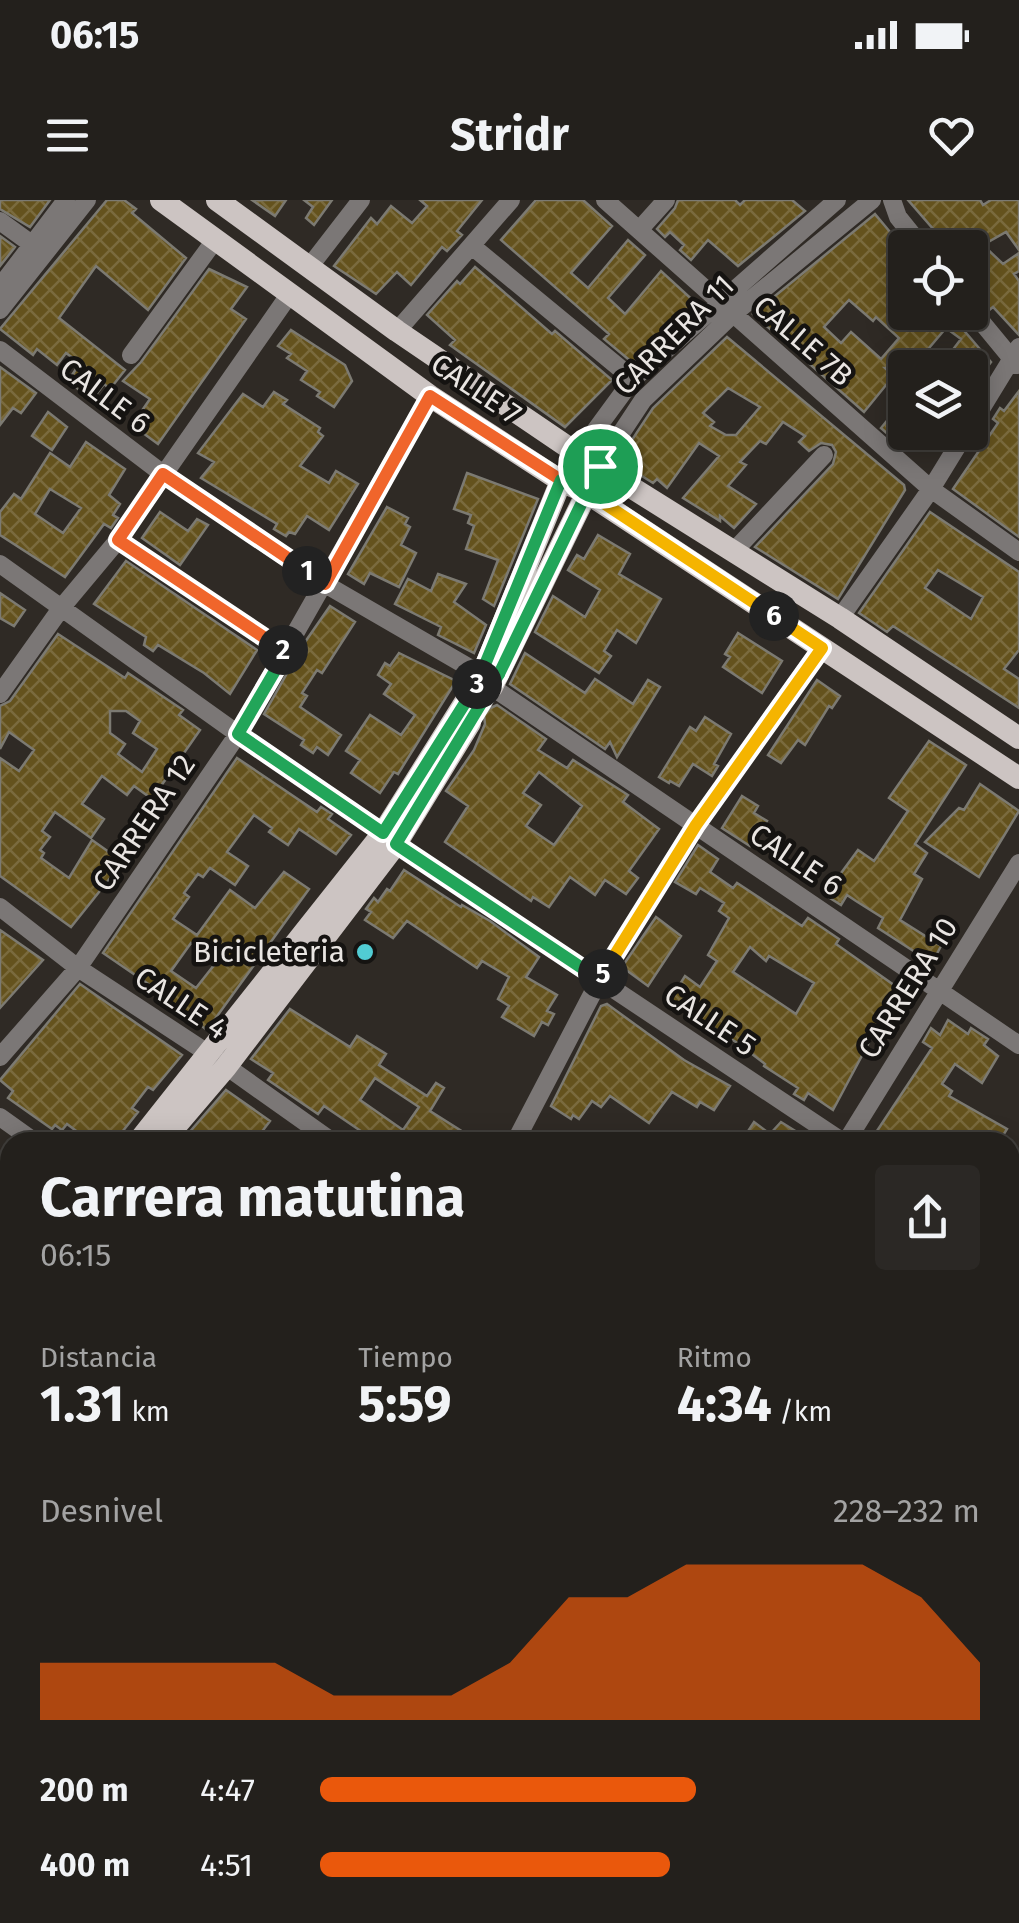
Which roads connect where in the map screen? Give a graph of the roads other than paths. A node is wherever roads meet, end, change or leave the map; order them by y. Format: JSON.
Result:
{"nodes":[{"id":1,"x":66,"y":200,"type":"edge"},
{"id":2,"x":87,"y":200,"type":"edge"},
{"id":3,"x":161,"y":200,"type":"edge"},
{"id":4,"x":216,"y":200,"type":"edge"},
{"id":5,"x":360,"y":200,"type":"edge"},
{"id":6,"x":511,"y":200,"type":"edge"},
{"id":7,"x":605,"y":200,"type":"edge"},
{"id":8,"x":666,"y":200,"type":"edge"},
{"id":9,"x":837,"y":200,"type":"edge"},
{"id":10,"x":872,"y":200,"type":"edge"},
{"id":11,"x":892,"y":200,"type":"edge"},
{"id":12,"x":0,"y":220,"type":"edge"},
{"id":13,"x":640,"y":229,"type":"junction"},
{"id":14,"x":909,"y":230,"type":"edge"},
{"id":15,"x":214,"y":240,"type":"junction"},
{"id":16,"x":33,"y":245,"type":"junction"},
{"id":17,"x":473,"y":247,"type":"junction"},
{"id":18,"x":310,"y":266,"type":"junction"},
{"id":19,"x":0,"y":287,"type":"edge"},
{"id":20,"x":289,"y":295,"type":"junction"},
{"id":21,"x":717,"y":302,"type":"junction"},
{"id":22,"x":0,"y":310,"type":"edge"},
{"id":23,"x":732,"y":315,"type":"junction"},
{"id":24,"x":988,"y":328,"type":"edge"},
{"id":25,"x":397,"y":330,"type":"junction"},
{"id":26,"x":0,"y":350,"type":"edge"},
{"id":27,"x":131,"y":355,"type":"dead end"},
{"id":28,"x":1016,"y":358,"type":"edge"},
{"id":29,"x":633,"y":379,"type":"junction"},
{"id":30,"x":430,"y":396,"type":"junction"},
{"id":31,"x":988,"y":400,"type":"edge"},
{"id":32,"x":955,"y":450,"type":"edge"},
{"id":33,"x":578,"y":454,"type":"junction"},
{"id":34,"x":824,"y":455,"type":"dead end"},
{"id":35,"x":600,"y":466,"type":"junction"},
{"id":36,"x":163,"y":474,"type":"junction"},
{"id":37,"x":561,"y":480,"type":"junction"},
{"id":38,"x":931,"y":489,"type":"junction"},
{"id":39,"x":587,"y":492,"type":"junction"},
{"id":40,"x":118,"y":540,"type":"junction"},
{"id":41,"x":734,"y":551,"type":"junction"},
{"id":42,"x":1019,"y":552,"type":"edge"},
{"id":43,"x":0,"y":564,"type":"edge"},
{"id":44,"x":325,"y":584,"type":"junction"},
{"id":45,"x":62,"y":606,"type":"junction"},
{"id":46,"x":840,"y":618,"type":"junction"},
{"id":47,"x":822,"y":648,"type":"junction"},
{"id":48,"x":286,"y":652,"type":"junction"},
{"id":49,"x":487,"y":681,"type":"junction"},
{"id":50,"x":0,"y":694,"type":"edge"},
{"id":51,"x":238,"y":734,"type":"junction"},
{"id":52,"x":1019,"y":738,"type":"edge"},
{"id":53,"x":1019,"y":778,"type":"edge"},
{"id":54,"x":696,"y":825,"type":"junction"},
{"id":55,"x":390,"y":838,"type":"junction"},
{"id":56,"x":1019,"y":863,"type":"edge"},
{"id":57,"x":0,"y":906,"type":"edge"},
{"id":58,"x":78,"y":968,"type":"junction"},
{"id":59,"x":600,"y":980,"type":"junction"},
{"id":60,"x":938,"y":990,"type":"junction"},
{"id":61,"x":1019,"y":1045,"type":"edge"},
{"id":62,"x":0,"y":1057,"type":"edge"},
{"id":63,"x":218,"y":1060,"type":"junction"},
{"id":64,"x":0,"y":1117,"type":"edge"},
{"id":65,"x":20,"y":1132,"type":"edge"},
{"id":66,"x":148,"y":1132,"type":"edge"},
{"id":67,"x":169,"y":1132,"type":"edge"},
{"id":68,"x":319,"y":1132,"type":"edge"},
{"id":69,"x":520,"y":1132,"type":"edge"},
{"id":70,"x":829,"y":1132,"type":"edge"},
{"id":71,"x":850,"y":1132,"type":"edge"}],
"edges":[{"from":1,"to":16,"type":"street"},
{"from":2,"to":22,"type":"street"},
{"from":3,"to":15,"type":"main road","name":"CALLE 7"},
{"from":4,"to":18,"type":"main road","name":"CALLE 7"},
{"from":5,"to":18,"type":"street"},
{"from":6,"to":17,"type":"street"},
{"from":7,"to":13,"type":"street","name":"CALLE 7B"},
{"from":8,"to":13,"type":"street"},
{"from":9,"to":21,"type":"street","name":"CARRERA 11"},
{"from":10,"to":23,"type":"street","name":"CARRERA 11"},
{"from":11,"to":14,"type":"street"},
{"from":12,"to":16,"type":"street"},
{"from":13,"to":21,"type":"street","name":"CALLE 7B"},
{"from":15,"to":20,"type":"main road","name":"CALLE 7"},
{"from":15,"to":27,"type":"street"},
{"from":16,"to":19,"type":"street"},
{"from":17,"to":25,"type":"street"},
{"from":17,"to":29,"type":"street"},
{"from":18,"to":25,"type":"main road","name":"CALLE 7"},
{"from":20,"to":30,"type":"main road","name":"CALLE 7"},
{"from":20,"to":36,"type":"street"},
{"from":21,"to":23,"type":"street","name":"CALLE 7B"},
{"from":21,"to":29,"type":"street","name":"CARRERA 11"},
{"from":23,"to":35,"type":"street","name":"CARRERA 11"},
{"from":23,"to":38,"type":"street","name":"CALLE 7B"},
{"from":24,"to":28,"type":"street"},
{"from":25,"to":33,"type":"main road","name":"CALLE 7"},
{"from":26,"to":36,"type":"street","name":"CALLE 6"},
{"from":28,"to":31,"type":"street"},
{"from":29,"to":33,"type":"street","name":"CARRERA 11"},
{"from":30,"to":37,"type":"main road","name":"CALLE 7"},
{"from":30,"to":44,"type":"street","name":"CARRERA 12"},
{"from":32,"to":38,"type":"street"},
{"from":33,"to":35,"type":"main road","name":"CALLE 7"},
{"from":33,"to":37,"type":"main road","name":"CARRERA 11"},
{"from":34,"to":41,"type":"street"},
{"from":35,"to":39,"type":"main road","name":"CARRERA 11"},
{"from":35,"to":41,"type":"main road","name":"CALLE 7"},
{"from":36,"to":40,"type":"street"},
{"from":36,"to":44,"type":"street","name":"CALLE 6"},
{"from":37,"to":39,"type":"main road","name":"CALLE 7"},
{"from":37,"to":49,"type":"main road","name":"CARRERA 11"},
{"from":38,"to":42,"type":"street","name":"CALLE 7B"},
{"from":38,"to":46,"type":"street"},
{"from":39,"to":47,"type":"main road","name":"CALLE 7"},
{"from":39,"to":49,"type":"main road","name":"CARRERA 11"},
{"from":40,"to":45,"type":"street"},
{"from":40,"to":48,"type":"street"},
{"from":41,"to":46,"type":"main road","name":"CALLE 7"},
{"from":43,"to":45,"type":"street","name":"CALLE 5"},
{"from":44,"to":48,"type":"street","name":"CARRERA 12"},
{"from":44,"to":49,"type":"street","name":"CALLE 6"},
{"from":45,"to":50,"type":"street"},
{"from":45,"to":51,"type":"street","name":"CALLE 5"},
{"from":46,"to":52,"type":"main road","name":"CALLE 7"},
{"from":47,"to":53,"type":"main road","name":"CALLE 7"},
{"from":47,"to":54,"type":"street"},
{"from":48,"to":51,"type":"street","name":"CARRERA 12"},
{"from":49,"to":54,"type":"street","name":"CALLE 6"},
{"from":49,"to":55,"type":"main road","name":"CARRERA 11"},
{"from":51,"to":55,"type":"street","name":"CALLE 5"},
{"from":51,"to":58,"type":"street","name":"CARRERA 12"},
{"from":54,"to":59,"type":"street"},
{"from":54,"to":60,"type":"street","name":"CALLE 6"},
{"from":55,"to":59,"type":"street","name":"CALLE 5"},
{"from":55,"to":63,"type":"main road","name":"CARRERA 11"},
{"from":56,"to":60,"type":"street","name":"CARRERA 10"},
{"from":57,"to":58,"type":"street","name":"CALLE 4"},
{"from":58,"to":62,"type":"street","name":"CARRERA 12"},
{"from":58,"to":63,"type":"street","name":"CALLE 4"},
{"from":59,"to":69,"type":"street"},
{"from":59,"to":70,"type":"street","name":"CALLE 5"},
{"from":60,"to":61,"type":"street","name":"CALLE 6"},
{"from":60,"to":71,"type":"street","name":"CARRERA 10"},
{"from":63,"to":66,"type":"main road","name":"CARRERA 11"},
{"from":63,"to":67,"type":"main road","name":"CARRERA 11"},
{"from":63,"to":68,"type":"street","name":"CALLE 4"},
{"from":64,"to":65,"type":"street"}]}
